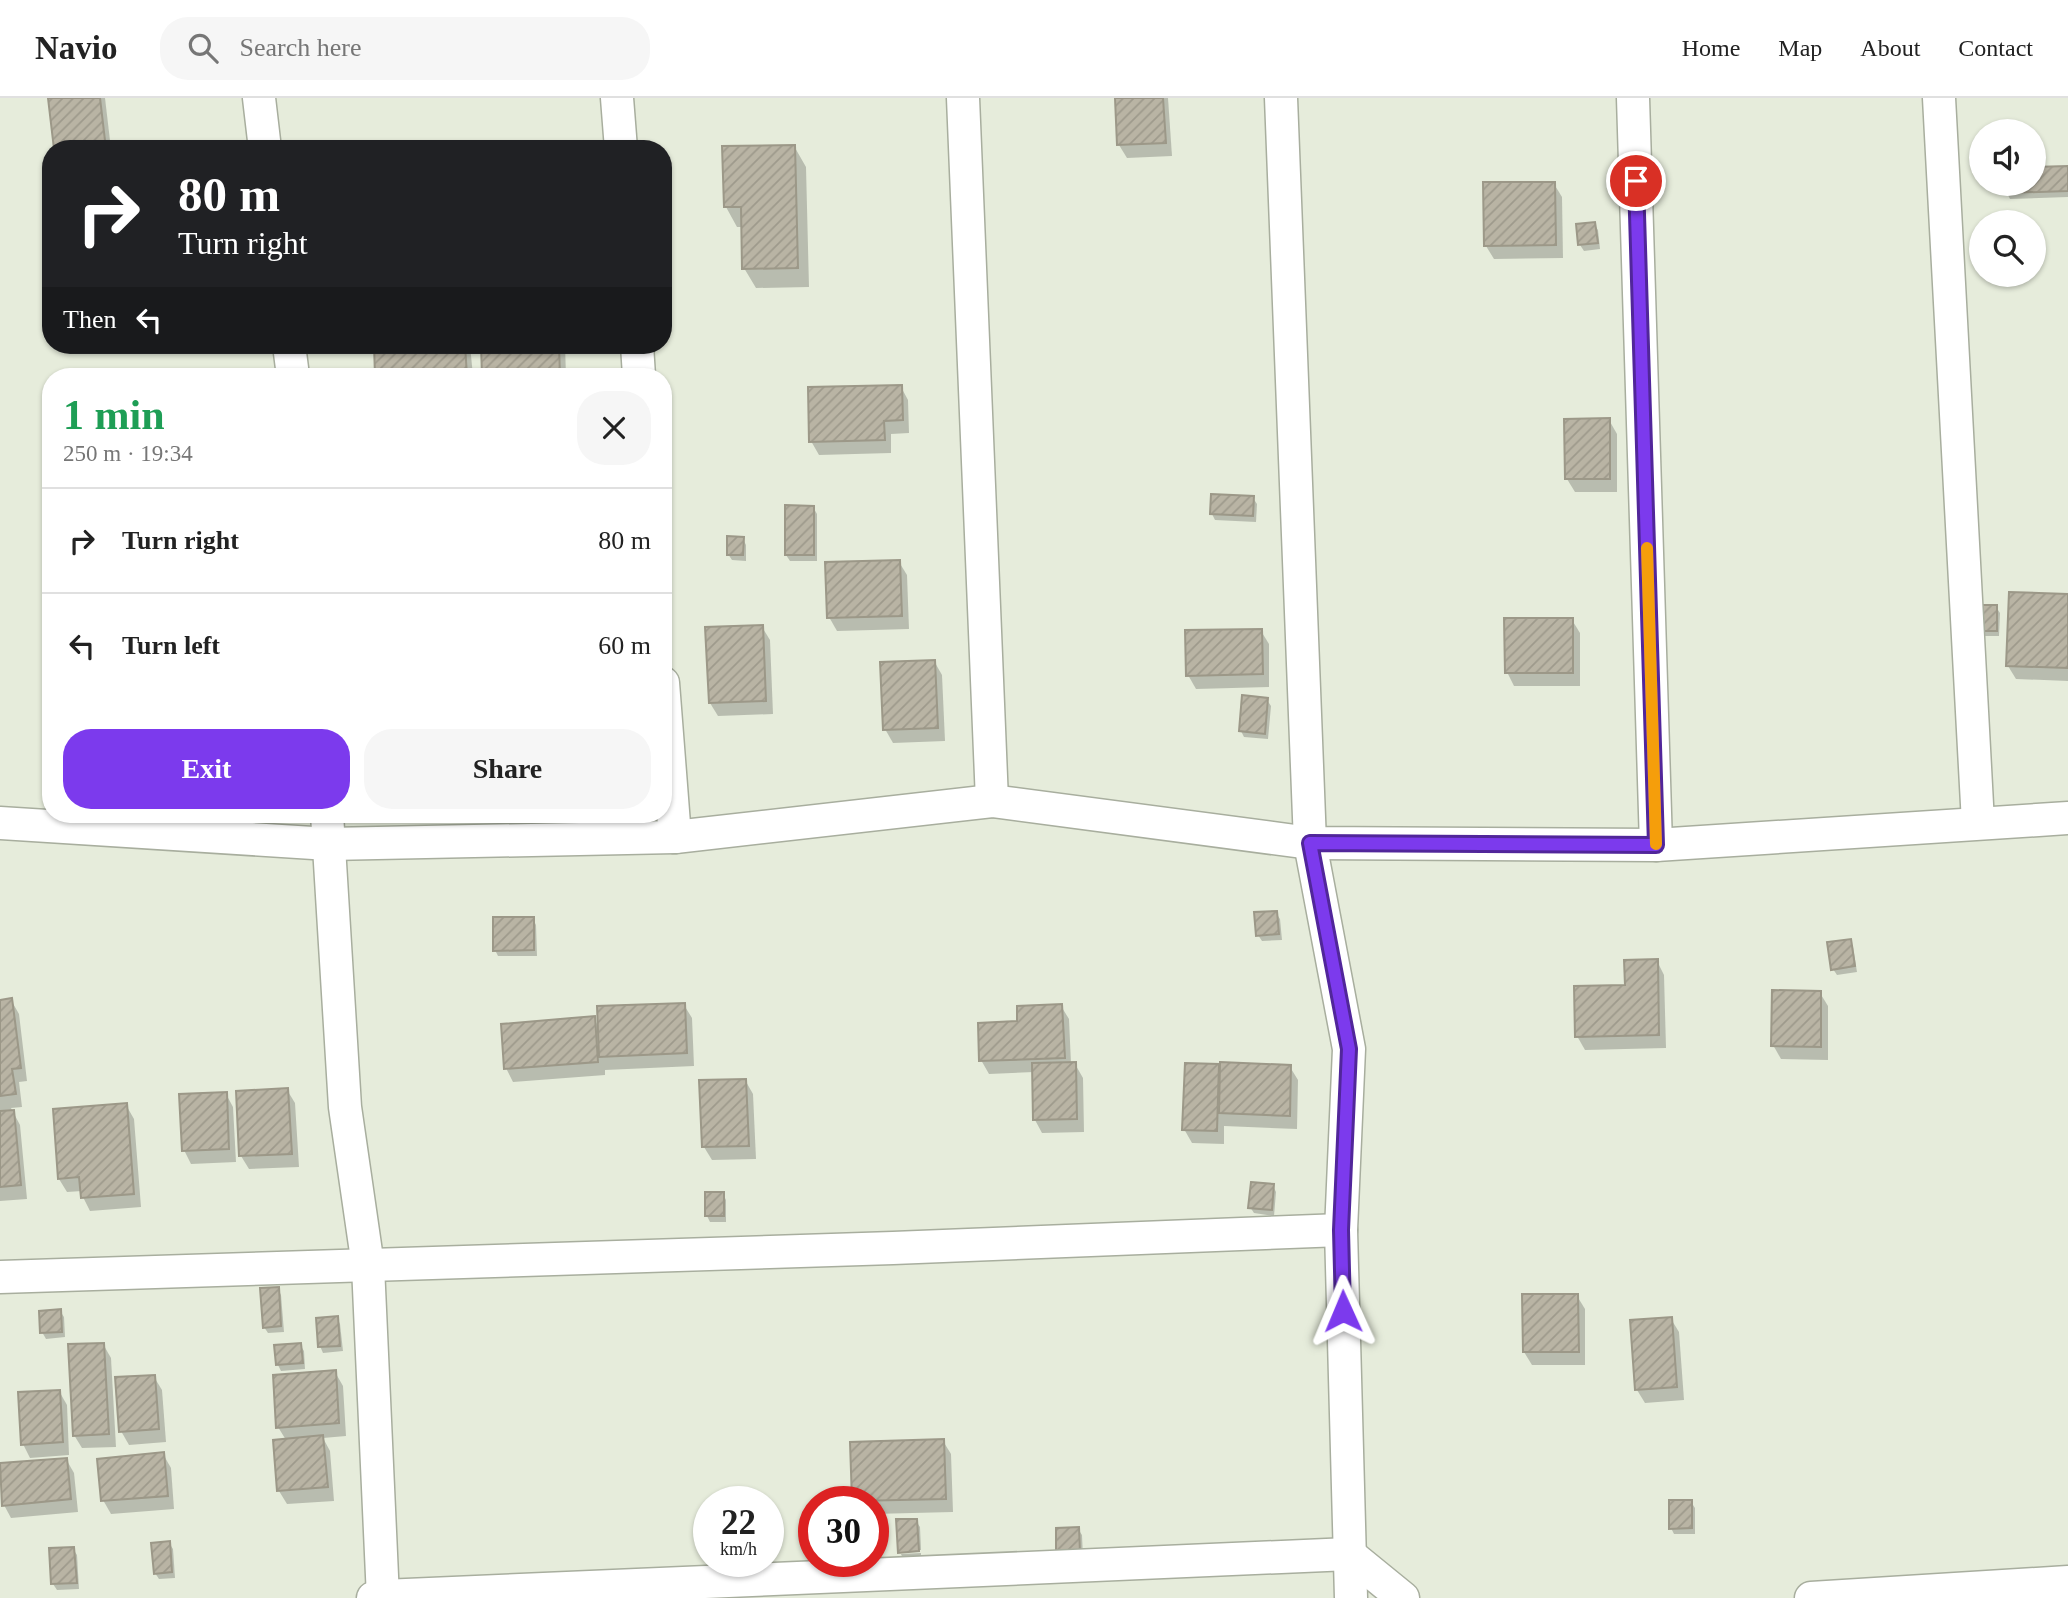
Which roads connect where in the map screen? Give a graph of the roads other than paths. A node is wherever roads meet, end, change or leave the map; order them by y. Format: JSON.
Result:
{"nodes":[{"id":1,"x":259,"y":98,"type":"edge"},
{"id":2,"x":617,"y":98,"type":"edge"},
{"id":3,"x":963,"y":98,"type":"edge"},
{"id":4,"x":1281,"y":98,"type":"edge"},
{"id":5,"x":1633,"y":98,"type":"edge"},
{"id":6,"x":1939,"y":98,"type":"edge"},
{"id":7,"x":264,"y":140,"type":"edge"},
{"id":8,"x":620,"y":140,"type":"edge"},
{"id":9,"x":672,"y":798,"type":"edge"},
{"id":10,"x":992,"y":801,"type":"junction"},
{"id":11,"x":2068,"y":818,"type":"edge"},
{"id":12,"x":0,"y":823,"type":"edge"},
{"id":13,"x":1978,"y":823,"type":"junction"},
{"id":14,"x":328,"y":829,"type":"edge"},
{"id":15,"x":675,"y":837,"type":"junction"},
{"id":16,"x":1310,"y":843,"type":"junction"},
{"id":17,"x":1656,"y":845,"type":"junction"},
{"id":18,"x":1341,"y":1230,"type":"junction"},
{"id":19,"x":369,"y":1266,"type":"junction"},
{"id":20,"x":0,"y":1277,"type":"edge"},
{"id":21,"x":1349,"y":1554,"type":"junction"},
{"id":22,"x":2068,"y":1582,"type":"edge"},
{"id":23,"x":380,"y":1597,"type":"edge"},
{"id":24,"x":1350,"y":1598,"type":"edge"},
{"id":25,"x":1403,"y":1598,"type":"edge"},
{"id":26,"x":1811,"y":1598,"type":"edge"}],
"edges":[{"from":1,"to":7,"type":"street"},
{"from":2,"to":8,"type":"street"},
{"from":3,"to":10,"type":"street"},
{"from":4,"to":16,"type":"street"},
{"from":5,"to":17,"type":"street"},
{"from":6,"to":13,"type":"street"},
{"from":9,"to":15,"type":"street"},
{"from":10,"to":15,"type":"street"},
{"from":10,"to":16,"type":"street"},
{"from":11,"to":13,"type":"street"},
{"from":12,"to":14,"type":"street"},
{"from":13,"to":17,"type":"street"},
{"from":14,"to":15,"type":"street"},
{"from":14,"to":19,"type":"street"},
{"from":16,"to":17,"type":"street"},
{"from":16,"to":18,"type":"street"},
{"from":18,"to":19,"type":"street"},
{"from":18,"to":21,"type":"street"},
{"from":19,"to":20,"type":"street"},
{"from":19,"to":23,"type":"street"},
{"from":21,"to":23,"type":"street"},
{"from":21,"to":24,"type":"street"},
{"from":21,"to":25,"type":"street"},
{"from":22,"to":26,"type":"street"}]}
